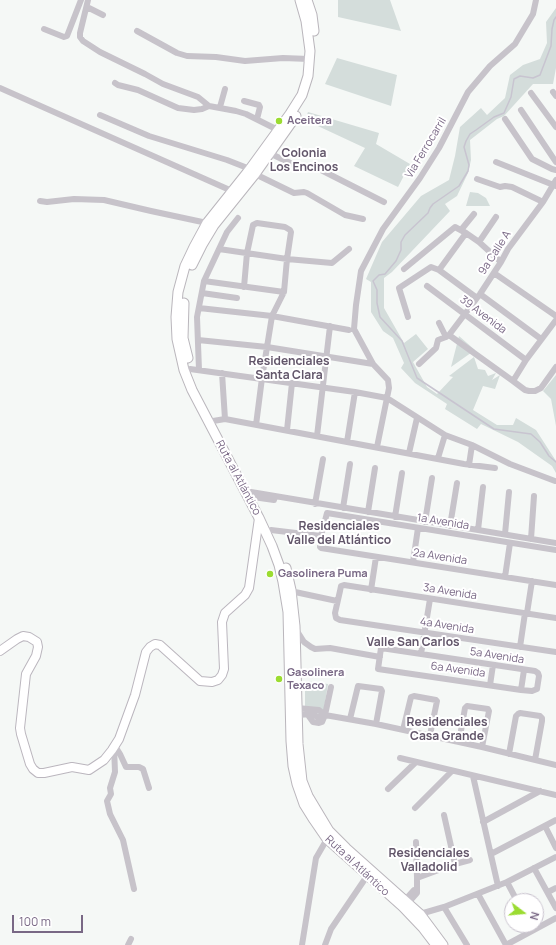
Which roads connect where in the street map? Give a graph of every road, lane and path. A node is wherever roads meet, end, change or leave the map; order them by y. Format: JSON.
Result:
{"nodes":[{"id":1,"x":81,"y":0,"type":"edge"},
{"id":2,"x":88,"y":0,"type":"edge"},
{"id":3,"x":300,"y":0,"type":"edge"},
{"id":4,"x":307,"y":0,"type":"edge"},
{"id":5,"x":536,"y":0,"type":"edge"},
{"id":6,"x":87,"y":7,"type":"junction"},
{"id":7,"x":104,"y":15,"type":"dead end"},
{"id":8,"x":44,"y":29,"type":"dead end"},
{"id":9,"x":137,"y":31,"type":"dead end"},
{"id":10,"x":309,"y":59,"type":"junction"},
{"id":11,"x":115,"y":83,"type":"dead end"},
{"id":12,"x":0,"y":88,"type":"edge"},
{"id":13,"x":226,"y":89,"type":"dead end"},
{"id":14,"x":531,"y":93,"type":"dead end"},
{"id":15,"x":244,"y":101,"type":"dead end"},
{"id":16,"x":209,"y":106,"type":"junction"},
{"id":17,"x":220,"y":107,"type":"junction"},
{"id":18,"x":521,"y":110,"type":"dead end"},
{"id":19,"x":100,"y":115,"type":"dead end"},
{"id":20,"x":505,"y":119,"type":"dead end"},
{"id":21,"x":257,"y":120,"type":"junction"},
{"id":22,"x":556,"y":127,"type":"edge"},
{"id":23,"x":278,"y":130,"type":"junction"},
{"id":24,"x":270,"y":152,"type":"junction"},
{"id":25,"x":496,"y":162,"type":"dead end"},
{"id":26,"x":556,"y":162,"type":"edge"},
{"id":27,"x":556,"y":170,"type":"edge"},
{"id":28,"x":252,"y":171,"type":"junction"},
{"id":29,"x":477,"y":179,"type":"dead end"},
{"id":30,"x":555,"y":183,"type":"edge"},
{"id":31,"x":232,"y":191,"type":"junction"},
{"id":32,"x":40,"y":201,"type":"dead end"},
{"id":33,"x":384,"y":202,"type":"dead end"},
{"id":34,"x":544,"y":202,"type":"junction"},
{"id":35,"x":474,"y":214,"type":"dead end"},
{"id":36,"x":496,"y":217,"type":"dead end"},
{"id":37,"x":238,"y":218,"type":"dead end"},
{"id":38,"x":363,"y":219,"type":"dead end"},
{"id":39,"x":207,"y":223,"type":"junction"},
{"id":40,"x":463,"y":232,"type":"junction"},
{"id":41,"x":479,"y":242,"type":"junction"},
{"id":42,"x":219,"y":249,"type":"junction"},
{"id":43,"x":349,"y":249,"type":"dead end"},
{"id":44,"x":247,"y":253,"type":"junction"},
{"id":45,"x":287,"y":259,"type":"junction"},
{"id":46,"x":501,"y":262,"type":"junction"},
{"id":47,"x":404,"y":269,"type":"dead end"},
{"id":48,"x":439,"y":270,"type":"junction"},
{"id":49,"x":494,"y":273,"type":"junction"},
{"id":50,"x":204,"y":281,"type":"junction"},
{"id":51,"x":244,"y":286,"type":"junction"},
{"id":52,"x":427,"y":286,"type":"dead end"},
{"id":53,"x":284,"y":292,"type":"junction"},
{"id":54,"x":202,"y":293,"type":"junction"},
{"id":55,"x":478,"y":296,"type":"junction"},
{"id":56,"x":237,"y":298,"type":"dead end"},
{"id":57,"x":199,"y":308,"type":"junction"},
{"id":58,"x":465,"y":314,"type":"junction"},
{"id":59,"x":272,"y":316,"type":"junction"},
{"id":60,"x":556,"y":316,"type":"edge"},
{"id":61,"x":408,"y":317,"type":"dead end"},
{"id":62,"x":556,"y":320,"type":"edge"},
{"id":63,"x":439,"y":323,"type":"dead end"},
{"id":64,"x":330,"y":326,"type":"junction"},
{"id":65,"x":349,"y":330,"type":"dead end"},
{"id":66,"x":448,"y":336,"type":"junction"},
{"id":67,"x":541,"y":339,"type":"junction"},
{"id":68,"x":198,"y":340,"type":"junction"},
{"id":69,"x":267,"y":347,"type":"junction"},
{"id":70,"x":327,"y":356,"type":"junction"},
{"id":71,"x":526,"y":360,"type":"junction"},
{"id":72,"x":374,"y":364,"type":"junction"},
{"id":73,"x":419,"y":364,"type":"dead end"},
{"id":74,"x":556,"y":367,"type":"edge"},
{"id":75,"x":194,"y":369,"type":"junction"},
{"id":76,"x":222,"y":373,"type":"junction"},
{"id":77,"x":262,"y":378,"type":"junction"},
{"id":78,"x":292,"y":383,"type":"junction"},
{"id":79,"x":515,"y":383,"type":"junction"},
{"id":80,"x":323,"y":387,"type":"junction"},
{"id":81,"x":354,"y":392,"type":"junction"},
{"id":82,"x":387,"y":398,"type":"junction"},
{"id":83,"x":417,"y":418,"type":"junction"},
{"id":84,"x":225,"y":419,"type":"junction"},
{"id":85,"x":213,"y":421,"type":"junction"},
{"id":86,"x":256,"y":425,"type":"junction"},
{"id":87,"x":287,"y":430,"type":"junction"},
{"id":88,"x":444,"y":435,"type":"junction"},
{"id":89,"x":318,"y":436,"type":"junction"},
{"id":90,"x":347,"y":442,"type":"junction"},
{"id":91,"x":472,"y":445,"type":"junction"},
{"id":92,"x":377,"y":447,"type":"junction"},
{"id":93,"x":409,"y":453,"type":"junction"},
{"id":94,"x":438,"y":458,"type":"junction"},
{"id":95,"x":322,"y":459,"type":"dead end"},
{"id":96,"x":350,"y":464,"type":"dead end"},
{"id":97,"x":469,"y":465,"type":"junction"},
{"id":98,"x":376,"y":468,"type":"dead end"},
{"id":99,"x":495,"y":468,"type":"dead end"},
{"id":100,"x":402,"y":473,"type":"dead end"},
{"id":101,"x":432,"y":478,"type":"dead end"},
{"id":102,"x":555,"y":481,"type":"edge"},
{"id":103,"x":457,"y":483,"type":"dead end"},
{"id":104,"x":483,"y":487,"type":"dead end"},
{"id":105,"x":509,"y":492,"type":"dead end"},
{"id":106,"x":252,"y":494,"type":"junction"},
{"id":107,"x":534,"y":496,"type":"dead end"},
{"id":108,"x":315,"y":504,"type":"junction"},
{"id":109,"x":343,"y":508,"type":"junction"},
{"id":110,"x":368,"y":512,"type":"junction"},
{"id":111,"x":395,"y":517,"type":"junction"},
{"id":112,"x":259,"y":518,"type":"junction"},
{"id":113,"x":425,"y":522,"type":"junction"},
{"id":114,"x":450,"y":526,"type":"junction"},
{"id":115,"x":418,"y":528,"type":"junction"},
{"id":116,"x":271,"y":530,"type":"junction"},
{"id":117,"x":478,"y":530,"type":"junction"},
{"id":118,"x":505,"y":534,"type":"junction"},
{"id":119,"x":321,"y":536,"type":"junction"},
{"id":120,"x":531,"y":539,"type":"junction"},
{"id":121,"x":510,"y":543,"type":"junction"},
{"id":122,"x":556,"y":543,"type":"edge"},
{"id":123,"x":556,"y":550,"type":"edge"},
{"id":124,"x":376,"y":557,"type":"junction"},
{"id":125,"x":413,"y":562,"type":"junction"},
{"id":126,"x":505,"y":577,"type":"junction"},
{"id":127,"x":532,"y":581,"type":"junction"},
{"id":128,"x":556,"y":585,"type":"edge"},
{"id":129,"x":291,"y":590,"type":"junction"},
{"id":130,"x":371,"y":590,"type":"junction"},
{"id":131,"x":430,"y":599,"type":"junction"},
{"id":132,"x":337,"y":601,"type":"junction"},
{"id":133,"x":526,"y":613,"type":"junction"},
{"id":134,"x":556,"y":618,"type":"edge"},
{"id":135,"x":295,"y":626,"type":"junction"},
{"id":136,"x":425,"y":633,"type":"junction"},
{"id":137,"x":520,"y":647,"type":"junction"},
{"id":138,"x":0,"y":651,"type":"edge"},
{"id":139,"x":556,"y":652,"type":"edge"},
{"id":140,"x":421,"y":654,"type":"junction"},
{"id":141,"x":380,"y":657,"type":"junction"},
{"id":142,"x":493,"y":665,"type":"junction"},
{"id":143,"x":524,"y":670,"type":"junction"},
{"id":144,"x":490,"y":685,"type":"junction"},
{"id":145,"x":331,"y":687,"type":"dead end"},
{"id":146,"x":521,"y":690,"type":"junction"},
{"id":147,"x":535,"y":690,"type":"joint"},
{"id":148,"x":293,"y":696,"type":"junction"},
{"id":149,"x":297,"y":712,"type":"junction"},
{"id":150,"x":326,"y":715,"type":"junction"},
{"id":151,"x":350,"y":719,"type":"junction"},
{"id":152,"x":376,"y":724,"type":"junction"},
{"id":153,"x":404,"y":730,"type":"junction"},
{"id":154,"x":430,"y":735,"type":"junction"},
{"id":155,"x":458,"y":742,"type":"junction"},
{"id":156,"x":114,"y":746,"type":"junction"},
{"id":157,"x":482,"y":747,"type":"junction"},
{"id":158,"x":509,"y":754,"type":"junction"},
{"id":159,"x":400,"y":758,"type":"dead end"},
{"id":160,"x":535,"y":760,"type":"junction"},
{"id":161,"x":416,"y":762,"type":"junction"},
{"id":162,"x":556,"y":765,"type":"edge"},
{"id":163,"x":452,"y":771,"type":"junction"},
{"id":164,"x":472,"y":776,"type":"junction"},
{"id":165,"x":149,"y":788,"type":"dead end"},
{"id":166,"x":388,"y":789,"type":"dead end"},
{"id":167,"x":540,"y":791,"type":"junction"},
{"id":168,"x":556,"y":795,"type":"edge"},
{"id":169,"x":415,"y":808,"type":"dead end"},
{"id":170,"x":444,"y":815,"type":"dead end"},
{"id":171,"x":556,"y":820,"type":"edge"},
{"id":172,"x":483,"y":822,"type":"junction"},
{"id":173,"x":545,"y":826,"type":"junction"},
{"id":174,"x":327,"y":838,"type":"junction"},
{"id":175,"x":416,"y":842,"type":"dead end"},
{"id":176,"x":556,"y":848,"type":"edge"},
{"id":177,"x":491,"y":854,"type":"junction"},
{"id":178,"x":556,"y":857,"type":"edge"},
{"id":179,"x":470,"y":860,"type":"dead end"},
{"id":180,"x":454,"y":864,"type":"junction"},
{"id":181,"x":534,"y":868,"type":"junction"},
{"id":182,"x":367,"y":876,"type":"junction"},
{"id":183,"x":417,"y":878,"type":"junction"},
{"id":184,"x":507,"y":882,"type":"junction"},
{"id":185,"x":498,"y":886,"type":"junction"},
{"id":186,"x":556,"y":888,"type":"edge"},
{"id":187,"x":134,"y":889,"type":"dead end"},
{"id":188,"x":548,"y":892,"type":"junction"},
{"id":189,"x":513,"y":893,"type":"edge"},
{"id":190,"x":478,"y":894,"type":"junction"},
{"id":191,"x":407,"y":902,"type":"junction"},
{"id":192,"x":444,"y":907,"type":"junction"},
{"id":193,"x":556,"y":908,"type":"edge"},
{"id":194,"x":420,"y":914,"type":"junction"},
{"id":195,"x":556,"y":918,"type":"edge"},
{"id":196,"x":544,"y":923,"type":"edge"},
{"id":197,"x":524,"y":933,"type":"edge"},
{"id":198,"x":302,"y":945,"type":"edge"},
{"id":199,"x":325,"y":945,"type":"edge"},
{"id":200,"x":436,"y":945,"type":"edge"},
{"id":201,"x":443,"y":945,"type":"edge"},
{"id":202,"x":467,"y":945,"type":"edge"},
{"id":203,"x":506,"y":945,"type":"edge"}],
"edges":[{"from":1,"to":8,"type":"street"},
{"from":2,"to":6,"type":"street"},
{"from":3,"to":10,"type":"highway","name":"Ruta al Atlántico"},
{"from":4,"to":24,"type":"highway","name":"Ruta al Atlántico"},
{"from":5,"to":72,"type":"street","name":"Via Ferrocarril"},
{"from":6,"to":7,"type":"street"},
{"from":6,"to":16,"type":"street"},
{"from":9,"to":10,"type":"street"},
{"from":10,"to":23,"type":"highway","name":"Ruta al Atlántico"},
{"from":11,"to":16,"type":"street"},
{"from":12,"to":31,"type":"street"},
{"from":13,"to":17,"type":"street"},
{"from":14,"to":22,"type":"street"},
{"from":15,"to":21,"type":"street"},
{"from":16,"to":17,"type":"street"},
{"from":17,"to":21,"type":"street"},
{"from":18,"to":26,"type":"street"},
{"from":19,"to":28,"type":"street"},
{"from":20,"to":27,"type":"street"},
{"from":21,"to":23,"type":"street"},
{"from":23,"to":28,"type":"highway","name":"Ruta al Atlántico"},
{"from":24,"to":28,"type":"highway","name":"Ruta al Atlántico"},
{"from":24,"to":33,"type":"street"},
{"from":25,"to":30,"type":"street"},
{"from":28,"to":31,"type":"highway","name":"Ruta al Atlántico"},
{"from":28,"to":38,"type":"street"},
{"from":28,"to":75,"type":"highway","name":"Ruta al Atlántico"},
{"from":29,"to":34,"type":"street"},
{"from":30,"to":34,"type":"street","name":"9a Calle A"},
{"from":31,"to":39,"type":"highway","name":"Ruta al Atlántico"},
{"from":32,"to":39,"type":"street"},
{"from":34,"to":46,"type":"street","name":"9a Calle A"},
{"from":35,"to":40,"type":"street"},
{"from":36,"to":41,"type":"street"},
{"from":37,"to":42,"type":"street"},
{"from":39,"to":112,"type":"highway","name":"Ruta al Atlántico"},
{"from":40,"to":41,"type":"street"},
{"from":40,"to":47,"type":"street"},
{"from":40,"to":48,"type":"street"},
{"from":41,"to":46,"type":"street"},
{"from":42,"to":44,"type":"street"},
{"from":42,"to":50,"type":"street"},
{"from":43,"to":45,"type":"street"},
{"from":44,"to":45,"type":"street"},
{"from":44,"to":45,"type":"street"},
{"from":44,"to":51,"type":"street"},
{"from":45,"to":53,"type":"street"},
{"from":46,"to":49,"type":"street","name":"9a Calle A"},
{"from":48,"to":55,"type":"street"},
{"from":48,"to":61,"type":"street"},
{"from":49,"to":55,"type":"street","name":"9a Calle A"},
{"from":49,"to":60,"type":"street"},
{"from":50,"to":51,"type":"street"},
{"from":50,"to":54,"type":"street"},
{"from":51,"to":53,"type":"street"},
{"from":52,"to":58,"type":"street","name":"39 Avenida"},
{"from":53,"to":59,"type":"street"},
{"from":54,"to":56,"type":"street"},
{"from":54,"to":57,"type":"street"},
{"from":55,"to":58,"type":"street","name":"9a Calle A"},
{"from":55,"to":67,"type":"street"},
{"from":57,"to":59,"type":"street"},
{"from":57,"to":68,"type":"street"},
{"from":58,"to":66,"type":"street","name":"9a Calle A"},
{"from":58,"to":71,"type":"street","name":"39 Avenida"},
{"from":59,"to":64,"type":"street"},
{"from":59,"to":69,"type":"street"},
{"from":62,"to":67,"type":"street"},
{"from":63,"to":66,"type":"street"},
{"from":64,"to":65,"type":"street"},
{"from":64,"to":70,"type":"street"},
{"from":66,"to":73,"type":"street","name":"9a Calle A"},
{"from":66,"to":79,"type":"street"},
{"from":67,"to":71,"type":"street"},
{"from":68,"to":69,"type":"street"},
{"from":68,"to":75,"type":"street"},
{"from":69,"to":70,"type":"street"},
{"from":69,"to":77,"type":"street"},
{"from":70,"to":72,"type":"street"},
{"from":70,"to":80,"type":"street"},
{"from":71,"to":79,"type":"street"},
{"from":72,"to":82,"type":"street","name":"Via Ferrocarril"},
{"from":74,"to":79,"type":"street"},
{"from":75,"to":76,"type":"street"},
{"from":75,"to":85,"type":"highway","name":"Ruta al Atlántico"},
{"from":76,"to":77,"type":"street"},
{"from":76,"to":84,"type":"street"},
{"from":77,"to":78,"type":"street"},
{"from":77,"to":86,"type":"street"},
{"from":78,"to":80,"type":"street"},
{"from":78,"to":87,"type":"street"},
{"from":80,"to":81,"type":"street"},
{"from":80,"to":89,"type":"street"},
{"from":81,"to":82,"type":"street"},
{"from":81,"to":90,"type":"street"},
{"from":82,"to":83,"type":"street"},
{"from":82,"to":92,"type":"street","name":"Via Ferrocarril"},
{"from":83,"to":88,"type":"street"},
{"from":83,"to":93,"type":"street"},
{"from":84,"to":85,"type":"street"},
{"from":84,"to":86,"type":"street"},
{"from":85,"to":106,"type":"highway","name":"Ruta al Atlántico"},
{"from":86,"to":87,"type":"street"},
{"from":87,"to":89,"type":"street"},
{"from":88,"to":91,"type":"street"},
{"from":88,"to":94,"type":"street"},
{"from":89,"to":90,"type":"street"},
{"from":90,"to":92,"type":"street"},
{"from":91,"to":97,"type":"street"},
{"from":91,"to":102,"type":"street"},
{"from":92,"to":93,"type":"street"},
{"from":93,"to":94,"type":"street"},
{"from":94,"to":97,"type":"street"},
{"from":95,"to":108,"type":"street"},
{"from":96,"to":109,"type":"street"},
{"from":97,"to":99,"type":"street"},
{"from":98,"to":110,"type":"street"},
{"from":100,"to":111,"type":"street"},
{"from":101,"to":113,"type":"street"},
{"from":103,"to":114,"type":"street"},
{"from":104,"to":117,"type":"street"},
{"from":105,"to":118,"type":"street"},
{"from":106,"to":108,"type":"street"},
{"from":106,"to":116,"type":"highway","name":"Ruta al Atlántico"},
{"from":107,"to":120,"type":"street"},
{"from":108,"to":109,"type":"street"},
{"from":109,"to":110,"type":"street"},
{"from":110,"to":111,"type":"street"},
{"from":111,"to":113,"type":"street"},
{"from":112,"to":148,"type":"highway","name":"Ruta al Atlántico"},
{"from":112,"to":156,"type":"main road"},
{"from":113,"to":114,"type":"street"},
{"from":114,"to":117,"type":"street"},
{"from":115,"to":119,"type":"street","name":"1a Avenida"},
{"from":115,"to":121,"type":"street","name":"1a Avenida"},
{"from":115,"to":125,"type":"street"},
{"from":116,"to":119,"type":"street"},
{"from":116,"to":129,"type":"highway","name":"Ruta al Atlántico"},
{"from":117,"to":118,"type":"street"},
{"from":118,"to":120,"type":"street"},
{"from":119,"to":124,"type":"street","name":"2a Avenida"},
{"from":120,"to":122,"type":"street"},
{"from":121,"to":123,"type":"street","name":"1a Avenida"},
{"from":121,"to":126,"type":"street"},
{"from":124,"to":125,"type":"street","name":"2a Avenida"},
{"from":124,"to":130,"type":"street"},
{"from":125,"to":126,"type":"street","name":"2a Avenida"},
{"from":126,"to":127,"type":"street","name":"2a Avenida"},
{"from":127,"to":128,"type":"street","name":"2a Avenida"},
{"from":127,"to":133,"type":"street"},
{"from":129,"to":132,"type":"street"},
{"from":129,"to":135,"type":"highway","name":"Ruta al Atlántico"},
{"from":130,"to":131,"type":"street","name":"3a Avenida"},
{"from":130,"to":132,"type":"street","name":"3a Avenida"},
{"from":131,"to":133,"type":"street","name":"3a Avenida"},
{"from":131,"to":136,"type":"street"},
{"from":132,"to":136,"type":"street","name":"4a Avenida"},
{"from":133,"to":134,"type":"street","name":"3a Avenida"},
{"from":133,"to":137,"type":"street"},
{"from":135,"to":141,"type":"street"},
{"from":135,"to":148,"type":"highway","name":"Ruta al Atlántico"},
{"from":136,"to":137,"type":"street","name":"4a Avenida"},
{"from":136,"to":140,"type":"street"},
{"from":137,"to":139,"type":"street","name":"4a Avenida"},
{"from":138,"to":156,"type":"main road"},
{"from":140,"to":141,"type":"street","name":"5a Avenida"},
{"from":140,"to":142,"type":"street","name":"5a Avenida"},
{"from":141,"to":144,"type":"street","name":"6a Avenida"},
{"from":142,"to":143,"type":"street","name":"5a Avenida"},
{"from":142,"to":144,"type":"street"},
{"from":143,"to":146,"type":"street"},
{"from":143,"to":147,"type":"street","name":"5a Avenida"},
{"from":144,"to":146,"type":"street","name":"6a Avenida"},
{"from":145,"to":150,"type":"street"},
{"from":146,"to":147,"type":"street","name":"6a Avenida"},
{"from":148,"to":149,"type":"highway","name":"Ruta al Atlántico"},
{"from":148,"to":174,"type":"highway","name":"Ruta al Atlántico"},
{"from":149,"to":150,"type":"street"},
{"from":149,"to":191,"type":"highway","name":"Ruta al Atlántico"},
{"from":150,"to":151,"type":"street"},
{"from":151,"to":152,"type":"street"},
{"from":151,"to":152,"type":"street"},
{"from":152,"to":153,"type":"street"},
{"from":153,"to":154,"type":"street"},
{"from":153,"to":154,"type":"street"},
{"from":154,"to":155,"type":"street"},
{"from":155,"to":157,"type":"street"},
{"from":155,"to":157,"type":"street"},
{"from":156,"to":165,"type":"street"},
{"from":156,"to":187,"type":"street"},
{"from":157,"to":158,"type":"street"},
{"from":158,"to":160,"type":"street"},
{"from":158,"to":160,"type":"street"},
{"from":159,"to":161,"type":"street"},
{"from":160,"to":162,"type":"street"},
{"from":161,"to":163,"type":"street"},
{"from":161,"to":166,"type":"street"},
{"from":163,"to":164,"type":"street"},
{"from":163,"to":169,"type":"street"},
{"from":164,"to":167,"type":"street"},
{"from":164,"to":172,"type":"street"},
{"from":167,"to":168,"type":"street"},
{"from":167,"to":172,"type":"street"},
{"from":170,"to":180,"type":"street"},
{"from":171,"to":173,"type":"street"},
{"from":172,"to":177,"type":"street"},
{"from":173,"to":176,"type":"street"},
{"from":173,"to":177,"type":"street"},
{"from":174,"to":182,"type":"highway","name":"Ruta al Atlántico"},
{"from":174,"to":198,"type":"street"},
{"from":175,"to":183,"type":"street"},
{"from":177,"to":185,"type":"street"},
{"from":178,"to":181,"type":"street"},
{"from":179,"to":180,"type":"street"},
{"from":180,"to":183,"type":"street"},
{"from":181,"to":184,"type":"street"},
{"from":181,"to":188,"type":"street"},
{"from":182,"to":199,"type":"street"},
{"from":182,"to":200,"type":"highway","name":"Ruta al Atlántico"},
{"from":183,"to":191,"type":"street"},
{"from":184,"to":185,"type":"street"},
{"from":184,"to":189,"type":"street"},
{"from":185,"to":190,"type":"street"},
{"from":186,"to":188,"type":"street"},
{"from":188,"to":193,"type":"street"},
{"from":190,"to":192,"type":"street"},
{"from":190,"to":203,"type":"street"},
{"from":191,"to":194,"type":"highway","name":"Ruta al Atlántico"},
{"from":192,"to":194,"type":"street"},
{"from":192,"to":202,"type":"street"},
{"from":194,"to":201,"type":"highway","name":"Ruta al Atlántico"},
{"from":195,"to":196,"type":"street"},
{"from":197,"to":203,"type":"street"}]}
